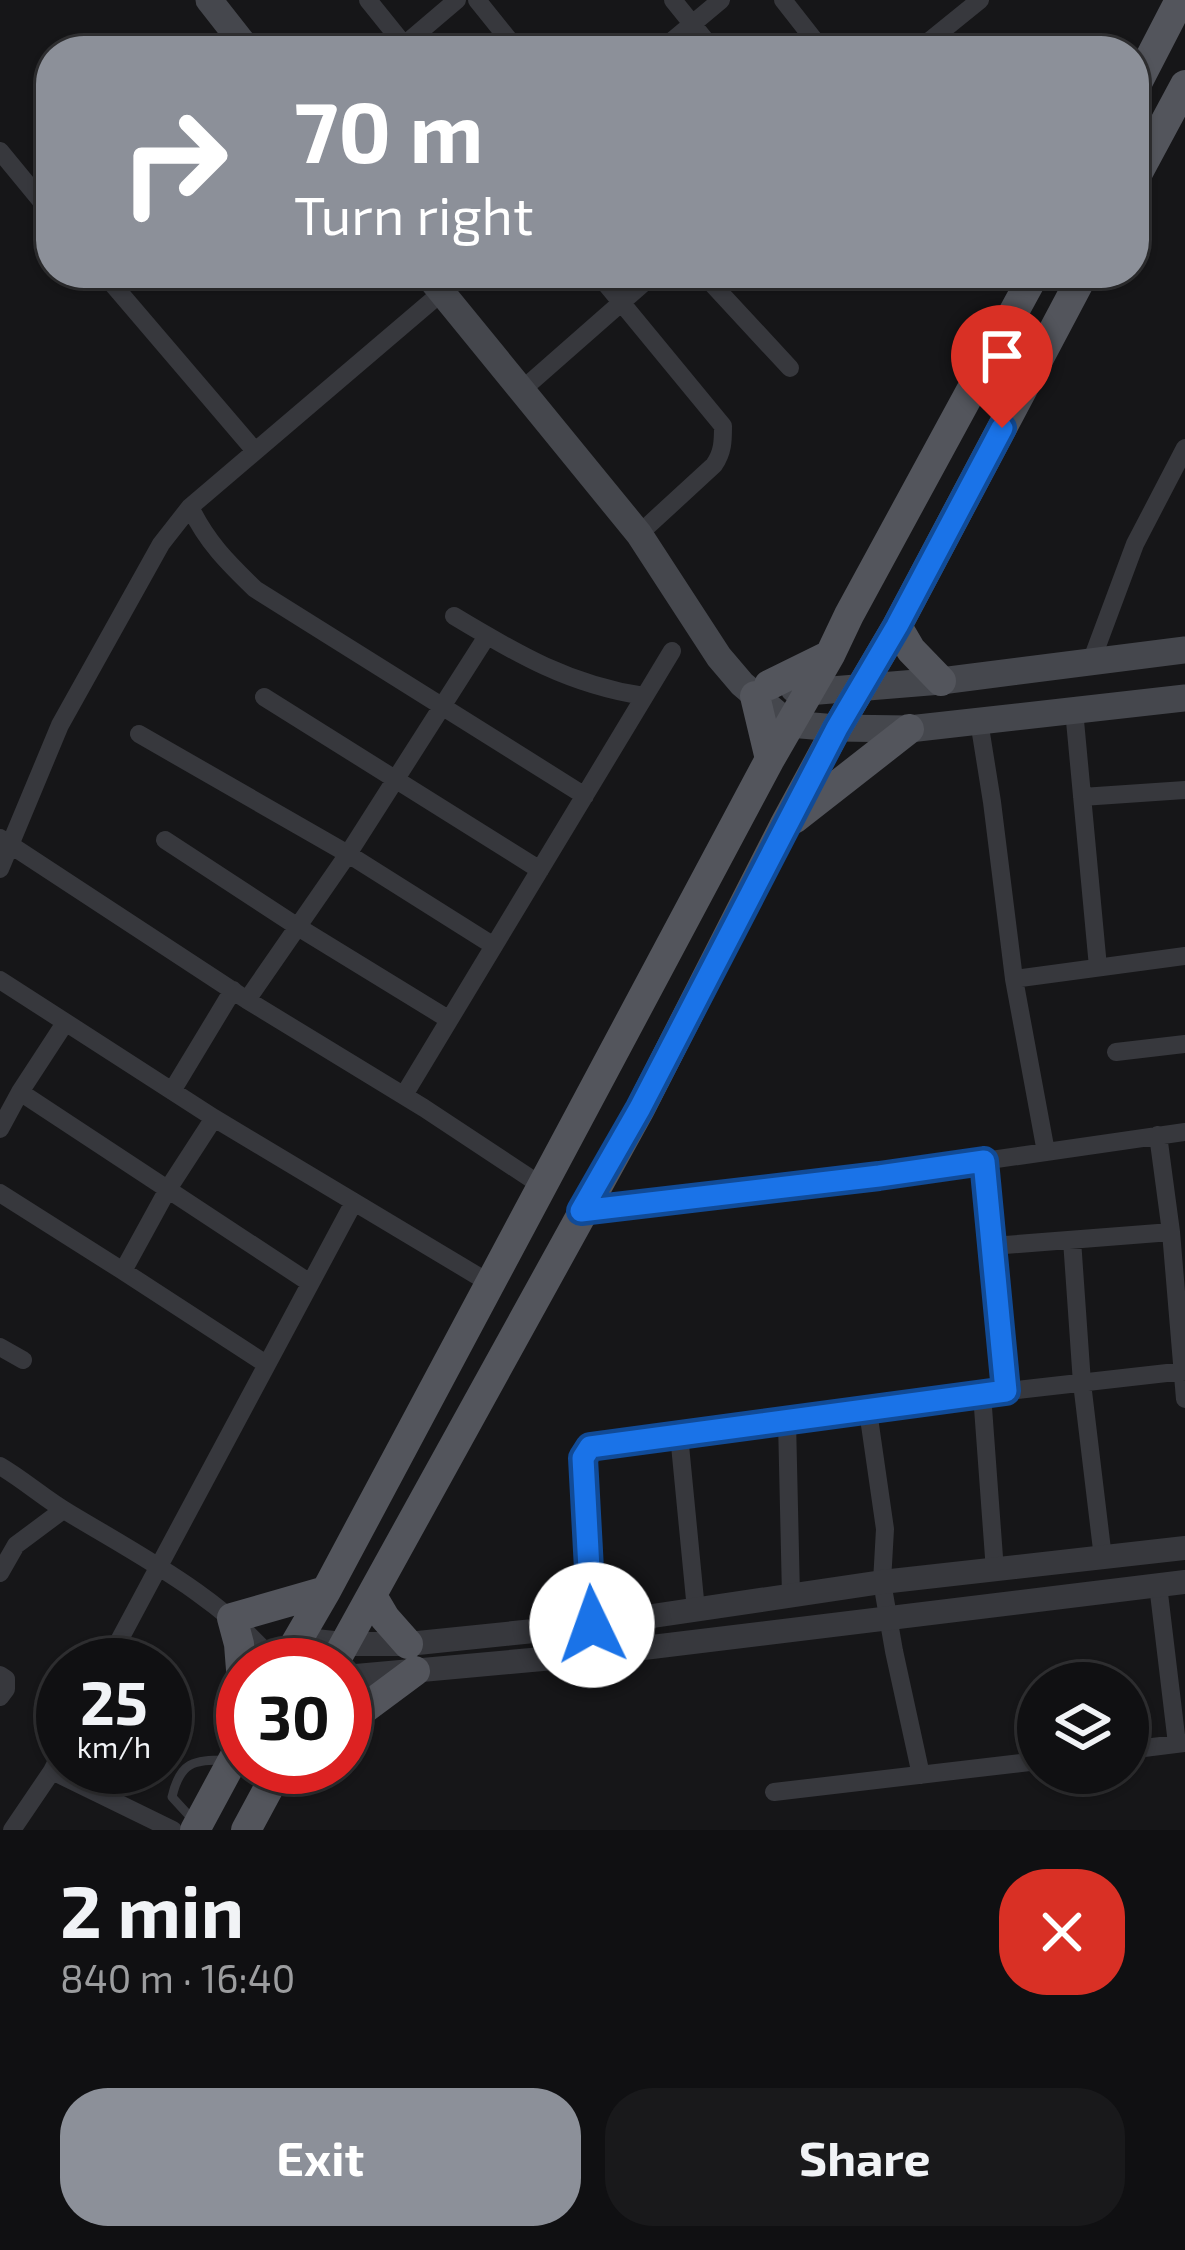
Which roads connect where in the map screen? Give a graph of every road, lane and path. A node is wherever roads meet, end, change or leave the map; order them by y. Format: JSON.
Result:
{"nodes":[{"id":1,"x":209,"y":0,"type":"edge"},
{"id":2,"x":368,"y":0,"type":"edge"},
{"id":3,"x":457,"y":0,"type":"edge"},
{"id":4,"x":477,"y":0,"type":"edge"},
{"id":5,"x":673,"y":0,"type":"edge"},
{"id":6,"x":721,"y":0,"type":"edge"},
{"id":7,"x":783,"y":0,"type":"edge"},
{"id":8,"x":980,"y":0,"type":"edge"},
{"id":9,"x":1180,"y":0,"type":"edge"},
{"id":10,"x":692,"y":22,"type":"junction"},
{"id":11,"x":237,"y":36,"type":"edge"},
{"id":12,"x":394,"y":36,"type":"edge"},
{"id":13,"x":418,"y":36,"type":"edge"},
{"id":14,"x":506,"y":36,"type":"edge"},
{"id":15,"x":677,"y":36,"type":"edge"},
{"id":16,"x":703,"y":36,"type":"edge"},
{"id":17,"x":811,"y":36,"type":"edge"},
{"id":18,"x":936,"y":36,"type":"edge"},
{"id":19,"x":1149,"y":60,"type":"edge"},
{"id":20,"x":1185,"y":85,"type":"edge"},
{"id":21,"x":0,"y":151,"type":"edge"},
{"id":22,"x":1149,"y":152,"type":"edge"},
{"id":23,"x":36,"y":195,"type":"edge"},
{"id":24,"x":116,"y":288,"type":"edge"},
{"id":25,"x":428,"y":288,"type":"edge"},
{"id":26,"x":437,"y":288,"type":"edge"},
{"id":27,"x":609,"y":288,"type":"edge"},
{"id":28,"x":640,"y":288,"type":"edge"},
{"id":29,"x":716,"y":288,"type":"edge"},
{"id":30,"x":1027,"y":288,"type":"edge"},
{"id":31,"x":1076,"y":288,"type":"edge"},
{"id":32,"x":622,"y":304,"type":"junction"},
{"id":33,"x":790,"y":368,"type":"dead end"},
{"id":34,"x":523,"y":389,"type":"junction"},
{"id":35,"x":1185,"y":448,"type":"edge"},
{"id":36,"x":255,"y":451,"type":"junction"},
{"id":37,"x":190,"y":506,"type":"junction"},
{"id":38,"x":639,"y":534,"type":"junction"},
{"id":39,"x":454,"y":616,"type":"dead end"},
{"id":40,"x":897,"y":626,"type":"junction"},
{"id":41,"x":487,"y":636,"type":"junction"},
{"id":42,"x":1185,"y":650,"type":"edge"},
{"id":43,"x":671,"y":651,"type":"dead end"},
{"id":44,"x":830,"y":655,"type":"junction"},
{"id":45,"x":1090,"y":662,"type":"junction"},
{"id":46,"x":941,"y":681,"type":"junction"},
{"id":47,"x":755,"y":688,"type":"junction"},
{"id":48,"x":860,"y":688,"type":"junction"},
{"id":49,"x":807,"y":692,"type":"junction"},
{"id":50,"x":644,"y":696,"type":"junction"},
{"id":51,"x":264,"y":697,"type":"dead end"},
{"id":52,"x":1185,"y":698,"type":"edge"},
{"id":53,"x":443,"y":705,"type":"junction"},
{"id":54,"x":1074,"y":710,"type":"junction"},
{"id":55,"x":979,"y":722,"type":"junction"},
{"id":56,"x":789,"y":724,"type":"junction"},
{"id":57,"x":837,"y":728,"type":"junction"},
{"id":58,"x":909,"y":729,"type":"junction"},
{"id":59,"x":139,"y":734,"type":"dead end"},
{"id":60,"x":770,"y":759,"type":"junction"},
{"id":61,"x":396,"y":779,"type":"junction"},
{"id":62,"x":1185,"y":790,"type":"edge"},
{"id":63,"x":585,"y":796,"type":"junction"},
{"id":64,"x":1082,"y":797,"type":"junction"},
{"id":65,"x":784,"y":826,"type":"junction"},
{"id":66,"x":165,"y":840,"type":"dead end"},
{"id":67,"x":6,"y":842,"type":"edge"},
{"id":68,"x":349,"y":854,"type":"junction"},
{"id":69,"x":0,"y":869,"type":"edge"},
{"id":70,"x":541,"y":870,"type":"junction"},
{"id":71,"x":298,"y":927,"type":"junction"},
{"id":72,"x":494,"y":946,"type":"junction"},
{"id":73,"x":1185,"y":956,"type":"edge"},
{"id":74,"x":1098,"y":968,"type":"junction"},
{"id":75,"x":1014,"y":979,"type":"junction"},
{"id":76,"x":0,"y":980,"type":"edge"},
{"id":77,"x":240,"y":995,"type":"junction"},
{"id":78,"x":448,"y":1019,"type":"junction"},
{"id":79,"x":65,"y":1023,"type":"junction"},
{"id":80,"x":1185,"y":1044,"type":"edge"},
{"id":81,"x":1116,"y":1052,"type":"dead end"},
{"id":82,"x":172,"y":1091,"type":"junction"},
{"id":83,"x":20,"y":1092,"type":"junction"},
{"id":84,"x":404,"y":1096,"type":"junction"},
{"id":85,"x":214,"y":1118,"type":"junction"},
{"id":86,"x":0,"y":1129,"type":"edge"},
{"id":87,"x":1185,"y":1132,"type":"edge"},
{"id":88,"x":1158,"y":1135,"type":"junction"},
{"id":89,"x":1046,"y":1151,"type":"junction"},
{"id":90,"x":984,"y":1161,"type":"junction"},
{"id":91,"x":542,"y":1186,"type":"junction"},
{"id":92,"x":168,"y":1189,"type":"junction"},
{"id":93,"x":0,"y":1193,"type":"edge"},
{"id":94,"x":354,"y":1202,"type":"junction"},
{"id":95,"x":581,"y":1211,"type":"junction"},
{"id":96,"x":1172,"y":1232,"type":"junction"},
{"id":97,"x":1072,"y":1240,"type":"junction"},
{"id":98,"x":992,"y":1246,"type":"junction"},
{"id":99,"x":123,"y":1271,"type":"junction"},
{"id":100,"x":310,"y":1282,"type":"junction"},
{"id":101,"x":491,"y":1284,"type":"junction"},
{"id":102,"x":0,"y":1347,"type":"edge"},
{"id":103,"x":23,"y":1360,"type":"dead end"},
{"id":104,"x":266,"y":1364,"type":"junction"},
{"id":105,"x":1184,"y":1371,"type":"edge"},
{"id":106,"x":1082,"y":1383,"type":"junction"},
{"id":107,"x":1006,"y":1391,"type":"junction"},
{"id":108,"x":982,"y":1394,"type":"junction"},
{"id":109,"x":1185,"y":1399,"type":"edge"},
{"id":110,"x":868,"y":1411,"type":"junction"},
{"id":111,"x":787,"y":1421,"type":"junction"},
{"id":112,"x":679,"y":1435,"type":"junction"},
{"id":113,"x":0,"y":1466,"type":"edge"},
{"id":114,"x":63,"y":1510,"type":"junction"},
{"id":115,"x":1185,"y":1548,"type":"edge"},
{"id":116,"x":1103,"y":1558,"type":"junction"},
{"id":117,"x":158,"y":1566,"type":"junction"},
{"id":118,"x":995,"y":1571,"type":"junction"},
{"id":119,"x":0,"y":1573,"type":"edge"},
{"id":120,"x":882,"y":1582,"type":"junction"},
{"id":121,"x":1185,"y":1582,"type":"edge"},
{"id":122,"x":1158,"y":1585,"type":"junction"},
{"id":123,"x":326,"y":1591,"type":"junction"},
{"id":124,"x":791,"y":1595,"type":"junction"},
{"id":125,"x":372,"y":1596,"type":"junction"},
{"id":126,"x":696,"y":1610,"type":"junction"},
{"id":127,"x":232,"y":1618,"type":"junction"},
{"id":128,"x":889,"y":1619,"type":"junction"},
{"id":129,"x":592,"y":1625,"type":"junction"},
{"id":130,"x":120,"y":1638,"type":"edge"},
{"id":131,"x":237,"y":1638,"type":"edge"},
{"id":132,"x":254,"y":1638,"type":"edge"},
{"id":133,"x":297,"y":1638,"type":"edge"},
{"id":134,"x":347,"y":1638,"type":"edge"},
{"id":135,"x":372,"y":1656,"type":"edge"},
{"id":136,"x":412,"y":1658,"type":"junction"},
{"id":137,"x":372,"y":1669,"type":"edge"},
{"id":138,"x":0,"y":1676,"type":"edge"},
{"id":139,"x":0,"y":1697,"type":"edge"},
{"id":140,"x":372,"y":1697,"type":"edge"},
{"id":141,"x":1181,"y":1743,"type":"edge"},
{"id":142,"x":1149,"y":1747,"type":"edge"},
{"id":143,"x":1017,"y":1763,"type":"edge"},
{"id":144,"x":921,"y":1774,"type":"junction"},
{"id":145,"x":216,"y":1786,"type":"edge"},
{"id":146,"x":774,"y":1792,"type":"dead end"},
{"id":147,"x":36,"y":1794,"type":"edge"},
{"id":148,"x":107,"y":1794,"type":"edge"},
{"id":149,"x":267,"y":1794,"type":"edge"},
{"id":150,"x":189,"y":1828,"type":"edge"},
{"id":151,"x":12,"y":1830,"type":"edge"},
{"id":152,"x":246,"y":1830,"type":"edge"}],
"edges":[{"from":1,"to":11,"type":"main road"},
{"from":2,"to":12,"type":"street"},
{"from":3,"to":13,"type":"street"},
{"from":4,"to":14,"type":"street"},
{"from":5,"to":10,"type":"street"},
{"from":6,"to":10,"type":"street"},
{"from":7,"to":17,"type":"street"},
{"from":8,"to":18,"type":"street"},
{"from":9,"to":19,"type":"main road"},
{"from":10,"to":15,"type":"street"},
{"from":10,"to":16,"type":"street"},
{"from":20,"to":22,"type":"main road"},
{"from":21,"to":23,"type":"street"},
{"from":24,"to":36,"type":"street"},
{"from":25,"to":36,"type":"street"},
{"from":26,"to":34,"type":"main road"},
{"from":27,"to":32,"type":"street"},
{"from":28,"to":32,"type":"street"},
{"from":29,"to":33,"type":"street"},
{"from":30,"to":44,"type":"main road"},
{"from":31,"to":40,"type":"main road"},
{"from":32,"to":34,"type":"street"},
{"from":32,"to":38,"type":"street"},
{"from":34,"to":38,"type":"main road"},
{"from":35,"to":45,"type":"street"},
{"from":36,"to":37,"type":"street"},
{"from":37,"to":53,"type":"street"},
{"from":37,"to":67,"type":"street"},
{"from":38,"to":47,"type":"main road"},
{"from":39,"to":41,"type":"street"},
{"from":40,"to":46,"type":"main road"},
{"from":40,"to":48,"type":"main road"},
{"from":41,"to":50,"type":"street"},
{"from":41,"to":53,"type":"street"},
{"from":42,"to":45,"type":"main road"},
{"from":43,"to":50,"type":"street"},
{"from":44,"to":47,"type":"main road"},
{"from":44,"to":49,"type":"main road"},
{"from":45,"to":46,"type":"main road"},
{"from":46,"to":48,"type":"main road"},
{"from":47,"to":49,"type":"main road"},
{"from":47,"to":56,"type":"main road"},
{"from":47,"to":60,"type":"main road"},
{"from":48,"to":49,"type":"main road"},
{"from":48,"to":57,"type":"main road"},
{"from":49,"to":56,"type":"main road"},
{"from":50,"to":63,"type":"street"},
{"from":51,"to":61,"type":"street"},
{"from":52,"to":54,"type":"main road"},
{"from":53,"to":61,"type":"street"},
{"from":53,"to":63,"type":"street"},
{"from":54,"to":55,"type":"main road"},
{"from":54,"to":64,"type":"street"},
{"from":55,"to":58,"type":"main road"},
{"from":55,"to":75,"type":"street"},
{"from":56,"to":57,"type":"main road"},
{"from":56,"to":60,"type":"main road"},
{"from":57,"to":58,"type":"main road"},
{"from":57,"to":65,"type":"main road"},
{"from":58,"to":65,"type":"main road"},
{"from":59,"to":68,"type":"street"},
{"from":60,"to":91,"type":"main road"},
{"from":61,"to":68,"type":"street"},
{"from":61,"to":70,"type":"street"},
{"from":62,"to":64,"type":"street"},
{"from":63,"to":70,"type":"street"},
{"from":64,"to":74,"type":"street"},
{"from":65,"to":95,"type":"main road"},
{"from":66,"to":71,"type":"street"},
{"from":67,"to":69,"type":"street"},
{"from":67,"to":77,"type":"street"},
{"from":68,"to":71,"type":"street"},
{"from":68,"to":72,"type":"street"},
{"from":70,"to":72,"type":"street"},
{"from":71,"to":77,"type":"street"},
{"from":71,"to":78,"type":"street"},
{"from":72,"to":78,"type":"street"},
{"from":73,"to":74,"type":"street"},
{"from":74,"to":75,"type":"street"},
{"from":75,"to":89,"type":"street"},
{"from":76,"to":79,"type":"street"},
{"from":77,"to":82,"type":"street"},
{"from":77,"to":84,"type":"street"},
{"from":78,"to":84,"type":"street"},
{"from":79,"to":82,"type":"street"},
{"from":79,"to":83,"type":"street"},
{"from":80,"to":81,"type":"street"},
{"from":82,"to":85,"type":"street"},
{"from":83,"to":86,"type":"street"},
{"from":83,"to":92,"type":"street"},
{"from":84,"to":91,"type":"street"},
{"from":85,"to":92,"type":"street"},
{"from":85,"to":94,"type":"street"},
{"from":87,"to":88,"type":"street"},
{"from":88,"to":89,"type":"street"},
{"from":88,"to":96,"type":"street"},
{"from":89,"to":90,"type":"street"},
{"from":90,"to":95,"type":"street"},
{"from":90,"to":98,"type":"street"},
{"from":91,"to":101,"type":"main road"},
{"from":92,"to":99,"type":"street"},
{"from":92,"to":100,"type":"street"},
{"from":93,"to":99,"type":"street"},
{"from":94,"to":100,"type":"street"},
{"from":94,"to":101,"type":"street"},
{"from":95,"to":125,"type":"main road"},
{"from":96,"to":97,"type":"street"},
{"from":96,"to":105,"type":"street"},
{"from":97,"to":98,"type":"street"},
{"from":97,"to":106,"type":"street"},
{"from":98,"to":107,"type":"street"},
{"from":99,"to":104,"type":"street"},
{"from":100,"to":104,"type":"street"},
{"from":101,"to":123,"type":"main road"},
{"from":102,"to":103,"type":"street"},
{"from":104,"to":117,"type":"street"},
{"from":105,"to":106,"type":"street"},
{"from":105,"to":109,"type":"street"},
{"from":106,"to":107,"type":"street"},
{"from":106,"to":116,"type":"street"},
{"from":107,"to":108,"type":"street"},
{"from":108,"to":110,"type":"street"},
{"from":108,"to":118,"type":"street"},
{"from":110,"to":111,"type":"street"},
{"from":110,"to":120,"type":"street"},
{"from":111,"to":112,"type":"street"},
{"from":111,"to":124,"type":"street"},
{"from":112,"to":126,"type":"street"},
{"from":112,"to":129,"type":"street"},
{"from":113,"to":114,"type":"street"},
{"from":114,"to":117,"type":"street"},
{"from":114,"to":119,"type":"street"},
{"from":115,"to":116,"type":"street"},
{"from":116,"to":118,"type":"street"},
{"from":117,"to":127,"type":"street"},
{"from":117,"to":130,"type":"street"},
{"from":118,"to":120,"type":"street"},
{"from":120,"to":124,"type":"street"},
{"from":120,"to":128,"type":"street"},
{"from":121,"to":122,"type":"street"},
{"from":122,"to":128,"type":"street"},
{"from":122,"to":141,"type":"street"},
{"from":123,"to":127,"type":"main road"},
{"from":123,"to":133,"type":"main road"},
{"from":124,"to":126,"type":"street"},
{"from":125,"to":134,"type":"main road"},
{"from":125,"to":136,"type":"main road"},
{"from":126,"to":129,"type":"street"},
{"from":127,"to":131,"type":"main road"},
{"from":127,"to":132,"type":"street"},
{"from":128,"to":136,"type":"street"},
{"from":128,"to":144,"type":"street"},
{"from":129,"to":136,"type":"street"},
{"from":135,"to":136,"type":"street"},
{"from":136,"to":137,"type":"street"},
{"from":136,"to":140,"type":"main road"},
{"from":138,"to":139,"type":"street"},
{"from":141,"to":142,"type":"street"},
{"from":143,"to":144,"type":"street"},
{"from":144,"to":146,"type":"street"},
{"from":145,"to":150,"type":"main road"},
{"from":147,"to":151,"type":"street"},
{"from":148,"to":150,"type":"street"},
{"from":149,"to":152,"type":"main road"}]}
